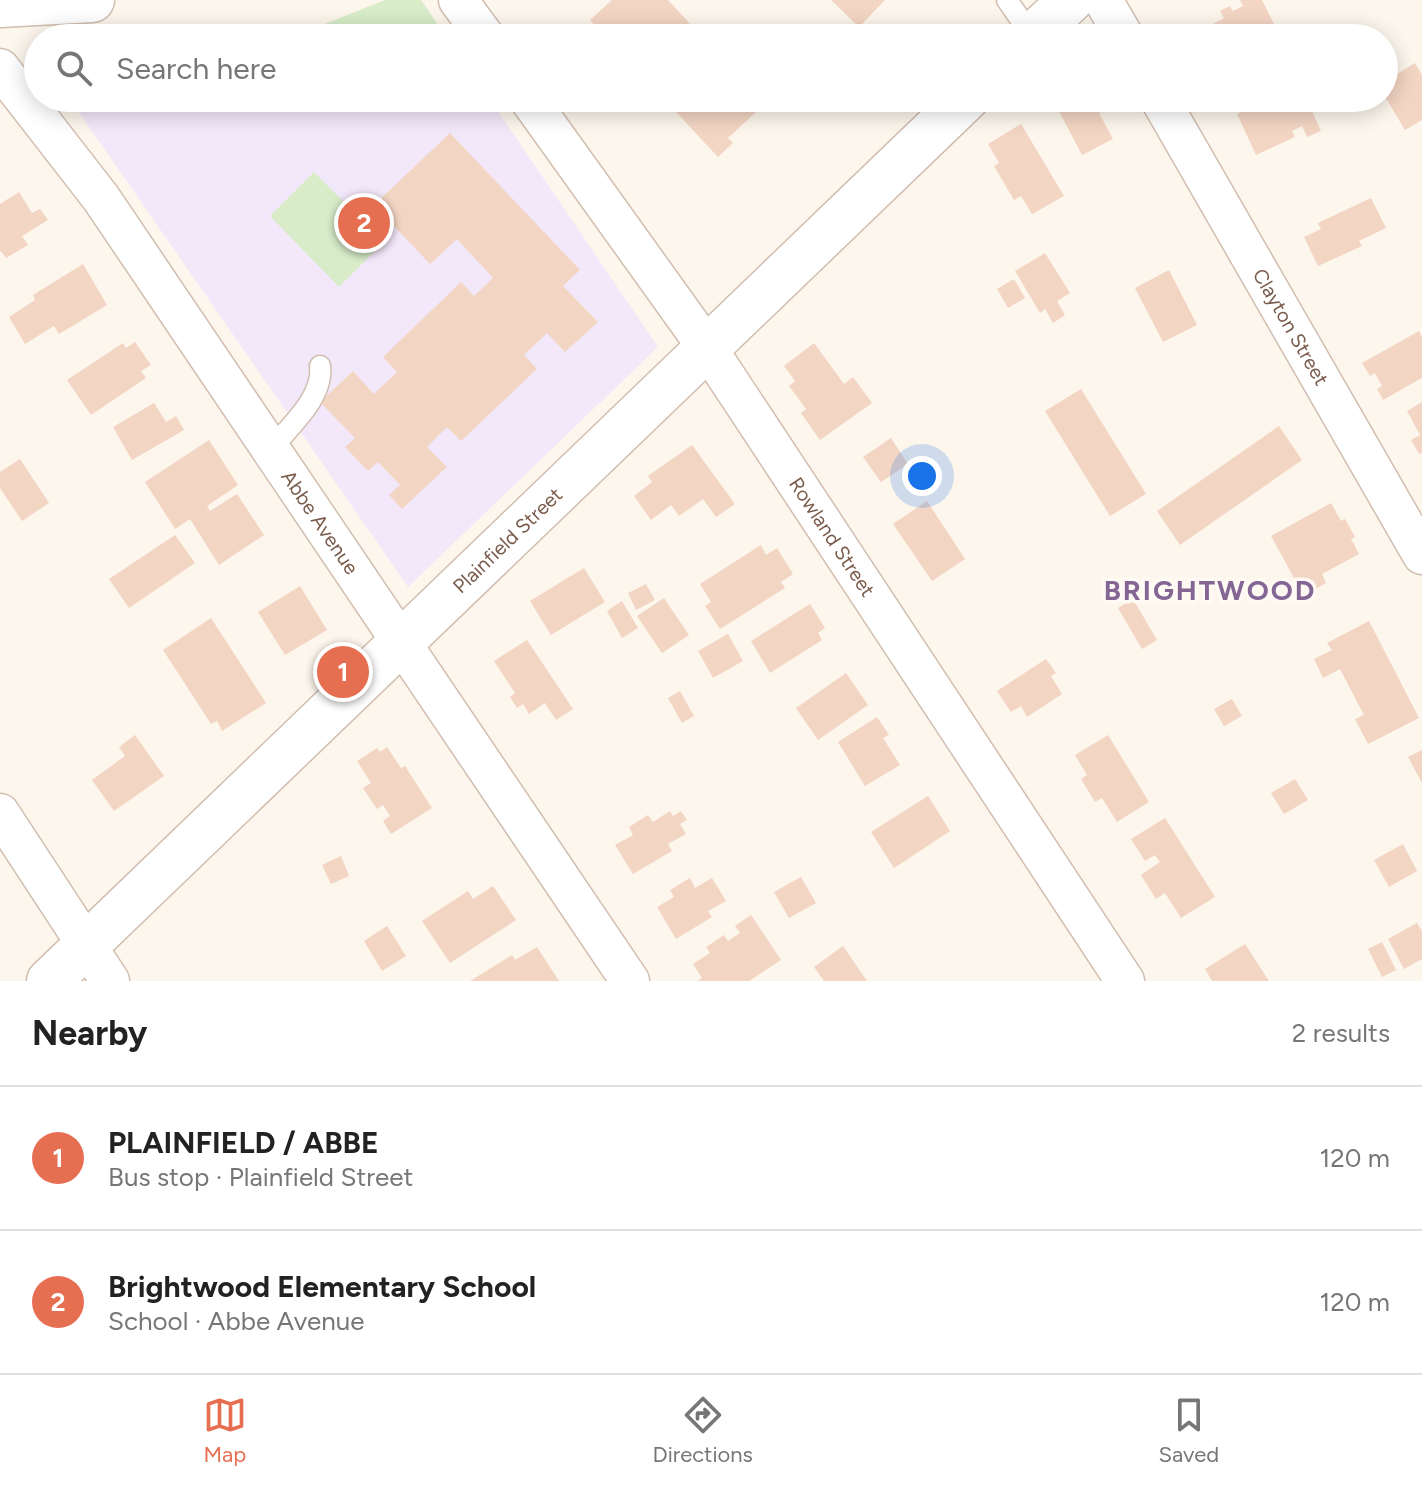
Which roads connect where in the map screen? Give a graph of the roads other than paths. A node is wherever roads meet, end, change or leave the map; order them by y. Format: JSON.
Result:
{"nodes":[{"id":1,"x":92,"y":0,"type":"edge"},
{"id":2,"x":458,"y":0,"type":"edge"},
{"id":3,"x":1007,"y":0,"type":"edge"},
{"id":4,"x":1071,"y":0,"type":"edge"},
{"id":5,"x":1103,"y":0,"type":"edge"},
{"id":6,"x":0,"y":5,"type":"edge"},
{"id":7,"x":476,"y":24,"type":"edge"},
{"id":8,"x":1023,"y":24,"type":"edge"},
{"id":9,"x":1045,"y":24,"type":"edge"},
{"id":10,"x":1117,"y":24,"type":"edge"},
{"id":11,"x":0,"y":68,"type":"edge"},
{"id":12,"x":24,"y":99,"type":"edge"},
{"id":13,"x":34,"y":112,"type":"edge"},
{"id":14,"x":538,"y":112,"type":"edge"},
{"id":15,"x":953,"y":112,"type":"edge"},
{"id":16,"x":1167,"y":112,"type":"edge"},
{"id":17,"x":708,"y":349,"type":"junction"},
{"id":18,"x":320,"y":366,"type":"dead end"},
{"id":19,"x":271,"y":449,"type":"junction"},
{"id":20,"x":1422,"y":555,"type":"edge"},
{"id":21,"x":401,"y":642,"type":"junction"},
{"id":22,"x":0,"y":813,"type":"edge"},
{"id":23,"x":87,"y":944,"type":"junction"},
{"id":24,"x":49,"y":981,"type":"edge"},
{"id":25,"x":110,"y":981,"type":"edge"},
{"id":26,"x":630,"y":981,"type":"edge"},
{"id":27,"x":1125,"y":981,"type":"edge"}],
"edges":[{"from":1,"to":6,"type":"street"},
{"from":2,"to":7,"type":"street"},
{"from":3,"to":8,"type":"lane"},
{"from":4,"to":9,"type":"street"},
{"from":5,"to":10,"type":"street"},
{"from":11,"to":12,"type":"street","name":"Abbe Avenue"},
{"from":13,"to":19,"type":"street","name":"Abbe Avenue"},
{"from":14,"to":17,"type":"street","name":"Rowland Street"},
{"from":15,"to":17,"type":"street","name":"Plainfield Street"},
{"from":16,"to":20,"type":"street","name":"Clayton Street"},
{"from":17,"to":21,"type":"street","name":"Plainfield Street"},
{"from":17,"to":27,"type":"street","name":"Rowland Street"},
{"from":18,"to":19,"type":"lane"},
{"from":19,"to":21,"type":"street","name":"Abbe Avenue"},
{"from":21,"to":23,"type":"street","name":"Plainfield Street"},
{"from":21,"to":26,"type":"street","name":"Abbe Avenue"},
{"from":22,"to":23,"type":"street"},
{"from":23,"to":24,"type":"street","name":"Plainfield Street"},
{"from":23,"to":25,"type":"street"}]}
